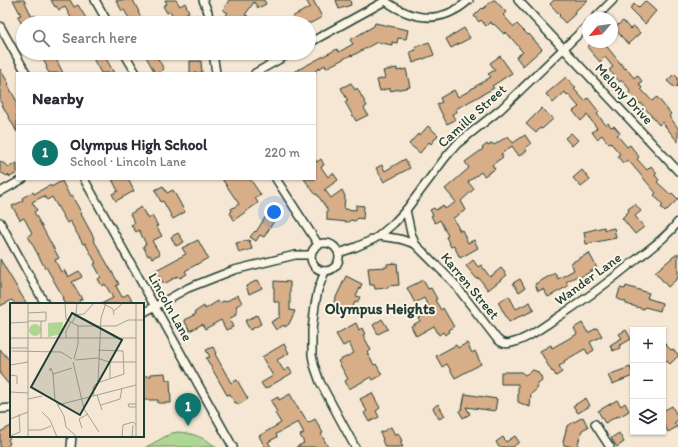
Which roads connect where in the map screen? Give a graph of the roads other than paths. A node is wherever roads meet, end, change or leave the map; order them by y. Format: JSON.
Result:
{"nodes":[{"id":1,"x":95,"y":0,"type":"edge"},
{"id":2,"x":203,"y":0,"type":"edge"},
{"id":3,"x":384,"y":0,"type":"edge"},
{"id":4,"x":469,"y":0,"type":"edge"},
{"id":5,"x":518,"y":0,"type":"edge"},
{"id":6,"x":614,"y":0,"type":"edge"},
{"id":7,"x":601,"y":12,"type":"edge"},
{"id":8,"x":104,"y":16,"type":"edge"},
{"id":9,"x":208,"y":16,"type":"edge"},
{"id":10,"x":0,"y":26,"type":"edge"},
{"id":11,"x":582,"y":31,"type":"edge"},
{"id":12,"x":316,"y":39,"type":"edge"},
{"id":13,"x":563,"y":48,"type":"junction"},
{"id":14,"x":16,"y":55,"type":"edge"},
{"id":15,"x":19,"y":60,"type":"edge"},
{"id":16,"x":128,"y":60,"type":"edge"},
{"id":17,"x":214,"y":60,"type":"edge"},
{"id":18,"x":278,"y":60,"type":"edge"},
{"id":19,"x":25,"y":72,"type":"edge"},
{"id":20,"x":135,"y":72,"type":"edge"},
{"id":21,"x":216,"y":72,"type":"edge"},
{"id":22,"x":257,"y":72,"type":"edge"},
{"id":23,"x":678,"y":171,"type":"edge"},
{"id":24,"x":21,"y":180,"type":"edge"},
{"id":25,"x":85,"y":180,"type":"edge"},
{"id":26,"x":277,"y":180,"type":"edge"},
{"id":27,"x":0,"y":192,"type":"edge"},
{"id":28,"x":406,"y":210,"type":"junction"},
{"id":29,"x":0,"y":222,"type":"edge"},
{"id":30,"x":678,"y":222,"type":"edge"},
{"id":31,"x":379,"y":236,"type":"junction"},
{"id":32,"x":318,"y":244,"type":"junction"},
{"id":33,"x":415,"y":244,"type":"junction"},
{"id":34,"x":339,"y":253,"type":"junction"},
{"id":35,"x":311,"y":255,"type":"junction"},
{"id":36,"x":325,"y":271,"type":"junction"},
{"id":37,"x":44,"y":303,"type":"edge"},
{"id":38,"x":155,"y":306,"type":"junction"},
{"id":39,"x":144,"y":312,"type":"edge"},
{"id":40,"x":505,"y":344,"type":"joint"},
{"id":41,"x":10,"y":408,"type":"edge"},
{"id":42,"x":0,"y":410,"type":"edge"},
{"id":43,"x":595,"y":424,"type":"dead end"},
{"id":44,"x":233,"y":447,"type":"edge"},
{"id":45,"x":355,"y":447,"type":"edge"},
{"id":46,"x":610,"y":447,"type":"edge"}],
"edges":[{"from":1,"to":8,"type":"street"},
{"from":2,"to":9,"type":"street"},
{"from":3,"to":4,"type":"street"},
{"from":3,"to":12,"type":"street"},
{"from":5,"to":13,"type":"street","name":"Melony Drive"},
{"from":6,"to":7,"type":"street"},
{"from":10,"to":14,"type":"street"},
{"from":11,"to":13,"type":"street","name":"Camille Street"},
{"from":13,"to":23,"type":"street","name":"Melony Drive"},
{"from":13,"to":28,"type":"street","name":"Camille Street"},
{"from":15,"to":19,"type":"street"},
{"from":16,"to":20,"type":"street"},
{"from":17,"to":21,"type":"street"},
{"from":18,"to":22,"type":"street"},
{"from":24,"to":27,"type":"street"},
{"from":25,"to":38,"type":"street","name":"Lincoln Lane"},
{"from":26,"to":32,"type":"street"},
{"from":28,"to":31,"type":"street","name":"Camille Street"},
{"from":28,"to":33,"type":"street","name":"Karren Street"},
{"from":29,"to":37,"type":"street"},
{"from":30,"to":40,"type":"street","name":"Wander Lane"},
{"from":31,"to":33,"type":"street","name":"Karren Street"},
{"from":31,"to":34,"type":"street","name":"Camille Street"},
{"from":32,"to":34,"type":"street"},
{"from":32,"to":35,"type":"street"},
{"from":33,"to":40,"type":"street","name":"Karren Street"},
{"from":34,"to":36,"type":"street"},
{"from":35,"to":36,"type":"street"},
{"from":35,"to":38,"type":"street"},
{"from":36,"to":45,"type":"street"},
{"from":38,"to":39,"type":"street"},
{"from":38,"to":44,"type":"street","name":"Lincoln Lane"},
{"from":41,"to":42,"type":"street"},
{"from":43,"to":46,"type":"street"}]}
